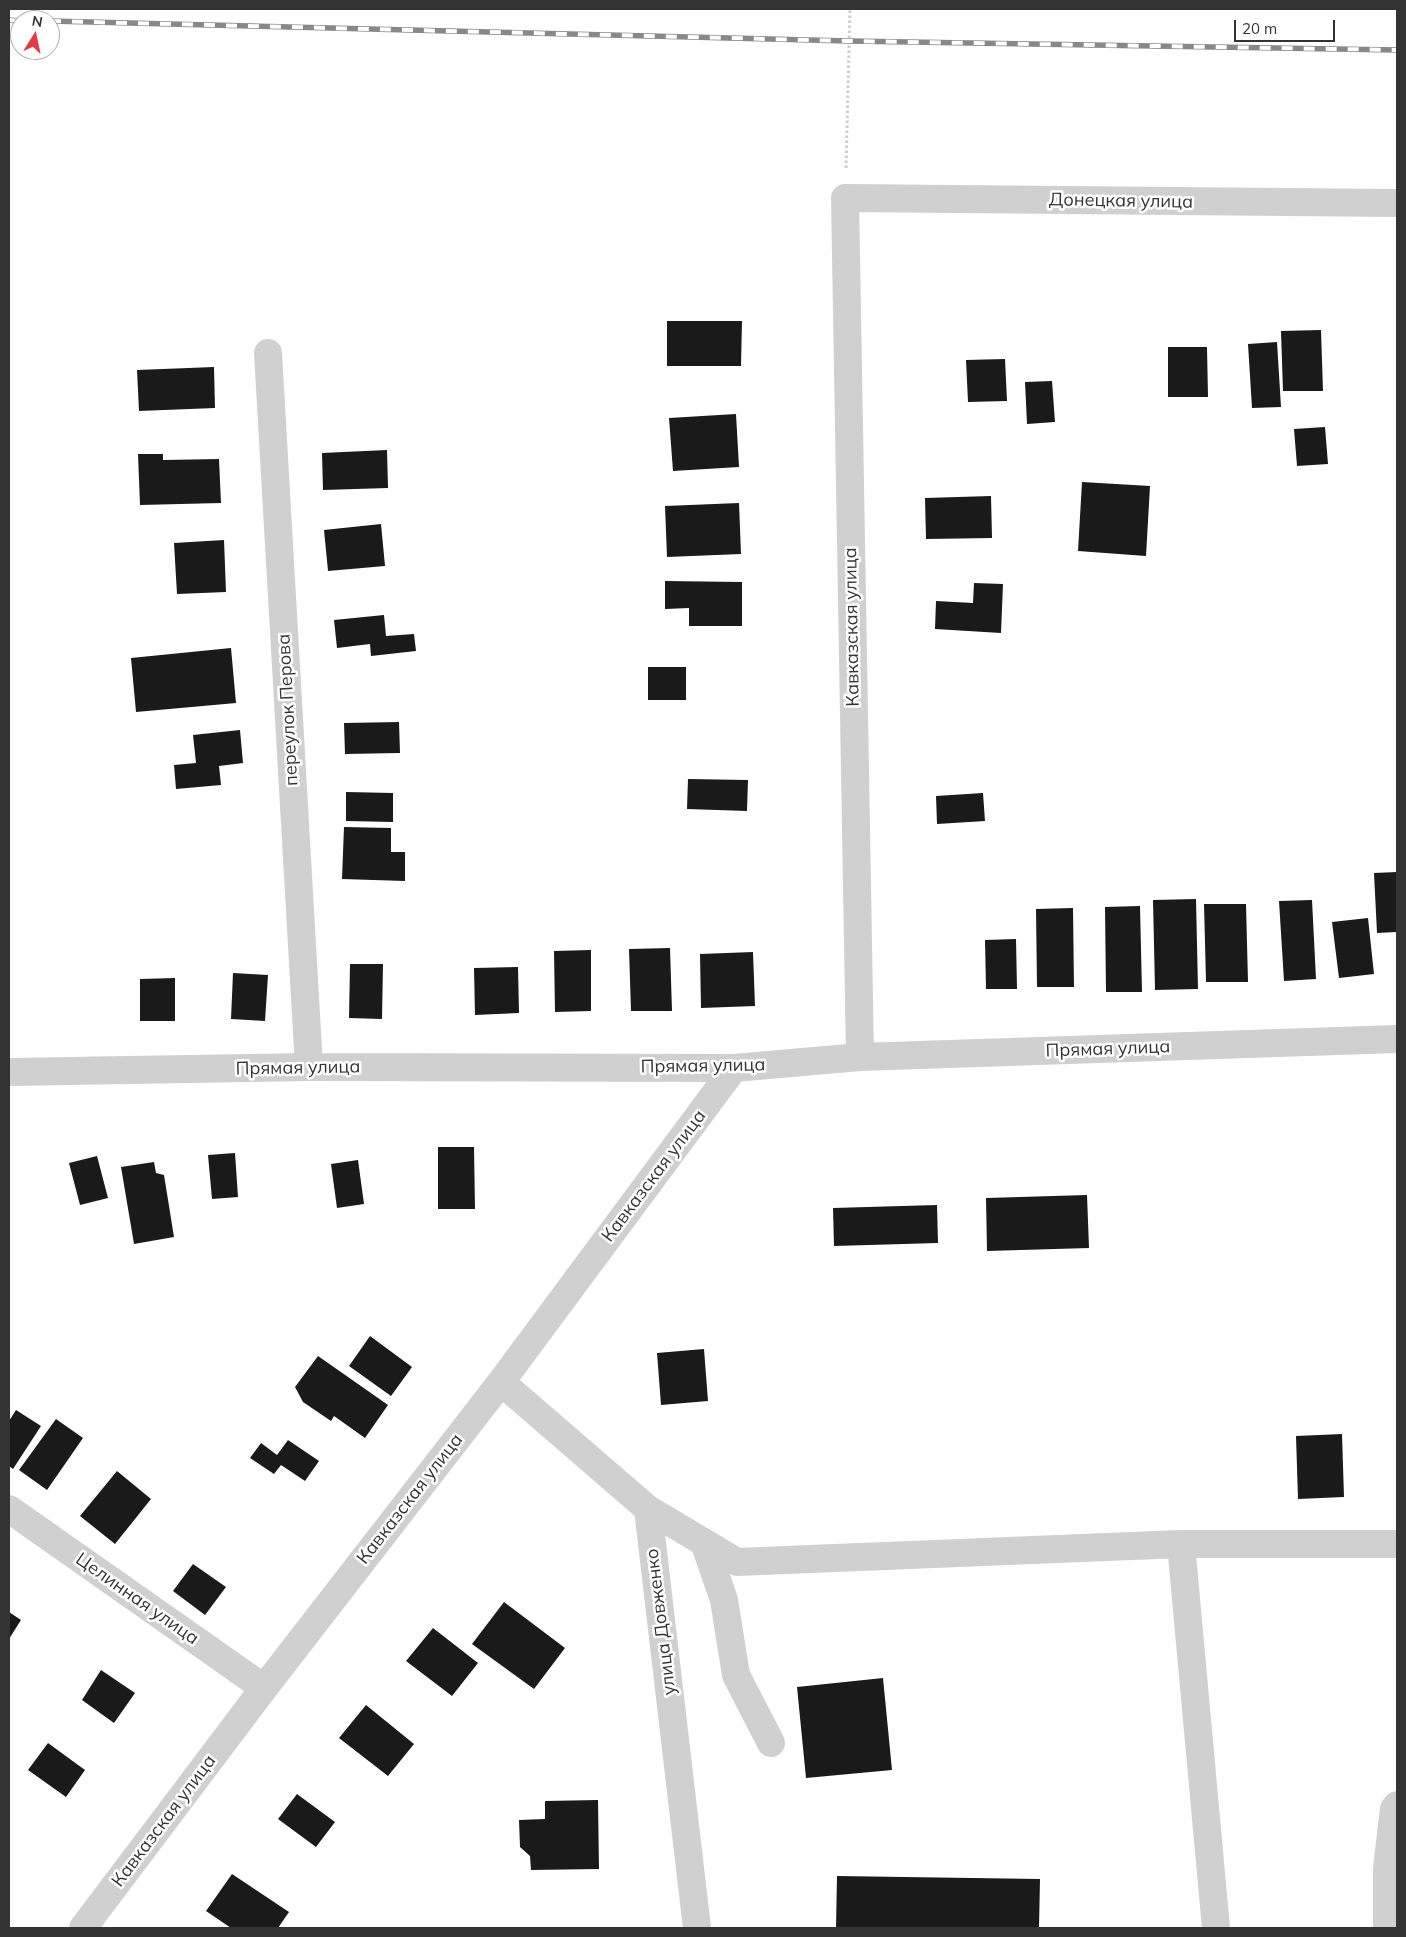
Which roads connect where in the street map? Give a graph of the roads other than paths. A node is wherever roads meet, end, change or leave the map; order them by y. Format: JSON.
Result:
{"nodes":[{"id":1,"x":845,"y":198,"type":"joint"},
{"id":2,"x":1397,"y":204,"type":"edge"},
{"id":3,"x":268,"y":353,"type":"dead end"},
{"id":4,"x":1397,"y":1040,"type":"edge"},
{"id":5,"x":860,"y":1057,"type":"junction"},
{"id":6,"x":309,"y":1067,"type":"junction"},
{"id":7,"x":734,"y":1068,"type":"junction"},
{"id":8,"x":9,"y":1072,"type":"edge"},
{"id":9,"x":501,"y":1382,"type":"junction"},
{"id":10,"x":9,"y":1509,"type":"edge"},
{"id":11,"x":648,"y":1509,"type":"junction"},
{"id":12,"x":704,"y":1542,"type":"junction"},
{"id":13,"x":1181,"y":1544,"type":"junction"},
{"id":14,"x":1397,"y":1544,"type":"edge"},
{"id":15,"x":264,"y":1688,"type":"junction"},
{"id":16,"x":771,"y":1743,"type":"dead end"},
{"id":17,"x":1397,"y":1805,"type":"edge"},
{"id":18,"x":84,"y":1928,"type":"edge"},
{"id":19,"x":697,"y":1928,"type":"edge"},
{"id":20,"x":1216,"y":1928,"type":"edge"},
{"id":21,"x":1387,"y":1928,"type":"edge"}],
"edges":[{"from":1,"to":2,"type":"street","name":"Донецкая улица"},
{"from":1,"to":5,"type":"street","name":"Кавказская улица"},
{"from":3,"to":6,"type":"street","name":"переулок Перова"},
{"from":4,"to":5,"type":"street","name":"Прямая улица"},
{"from":5,"to":7,"type":"street","name":"Прямая улица"},
{"from":6,"to":7,"type":"street","name":"Прямая улица"},
{"from":6,"to":8,"type":"street","name":"Прямая улица"},
{"from":7,"to":9,"type":"street","name":"Кавказская улица"},
{"from":9,"to":11,"type":"street"},
{"from":9,"to":15,"type":"street","name":"Кавказская улица"},
{"from":10,"to":15,"type":"street","name":"Целинная улица"},
{"from":11,"to":12,"type":"street"},
{"from":11,"to":19,"type":"street","name":"улица Довженко"},
{"from":12,"to":13,"type":"street"},
{"from":12,"to":16,"type":"street"},
{"from":13,"to":14,"type":"street"},
{"from":13,"to":20,"type":"street"},
{"from":15,"to":18,"type":"street","name":"Кавказская улица"},
{"from":17,"to":21,"type":"street"}]}
